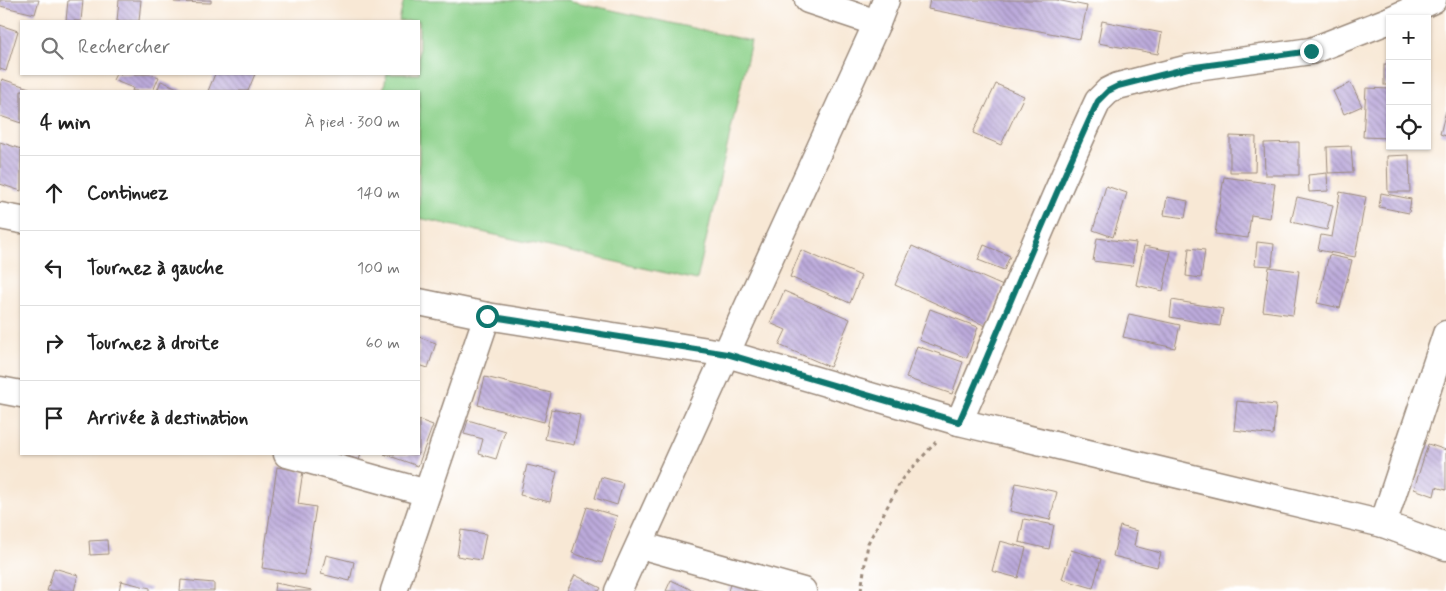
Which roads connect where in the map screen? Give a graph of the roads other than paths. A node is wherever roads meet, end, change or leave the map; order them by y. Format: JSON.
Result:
{"nodes":[{"id":1,"x":808,"y":0,"type":"edge"},
{"id":2,"x":1433,"y":0,"type":"edge"},
{"id":3,"x":882,"y":12,"type":"edge"},
{"id":4,"x":1400,"y":15,"type":"edge"},
{"id":5,"x":1386,"y":21,"type":"edge"},
{"id":6,"x":0,"y":216,"type":"edge"},
{"id":7,"x":20,"y":220,"type":"edge"},
{"id":8,"x":420,"y":302,"type":"edge"},
{"id":9,"x":487,"y":316,"type":"junction"},
{"id":10,"x":1446,"y":334,"type":"edge"},
{"id":11,"x":727,"y":354,"type":"junction"},
{"id":12,"x":0,"y":390,"type":"edge"},
{"id":13,"x":20,"y":394,"type":"edge"},
{"id":14,"x":959,"y":422,"type":"junction"},
{"id":15,"x":291,"y":455,"type":"edge"},
{"id":16,"x":427,"y":493,"type":"junction"},
{"id":17,"x":1384,"y":524,"type":"junction"},
{"id":18,"x":640,"y":545,"type":"junction"},
{"id":19,"x":1446,"y":547,"type":"edge"},
{"id":20,"x":394,"y":591,"type":"edge"},
{"id":21,"x":618,"y":591,"type":"edge"},
{"id":22,"x":803,"y":591,"type":"edge"}],
"edges":[{"from":1,"to":3,"type":"street"},
{"from":2,"to":4,"type":"street"},
{"from":3,"to":11,"type":"street"},
{"from":5,"to":14,"type":"street"},
{"from":6,"to":7,"type":"street"},
{"from":8,"to":9,"type":"street"},
{"from":9,"to":11,"type":"street"},
{"from":9,"to":16,"type":"street"},
{"from":10,"to":17,"type":"street"},
{"from":11,"to":14,"type":"street"},
{"from":11,"to":18,"type":"street"},
{"from":12,"to":13,"type":"street"},
{"from":14,"to":17,"type":"street"},
{"from":15,"to":16,"type":"street"},
{"from":16,"to":20,"type":"street"},
{"from":17,"to":19,"type":"street"},
{"from":18,"to":21,"type":"street"},
{"from":18,"to":22,"type":"street"}]}
